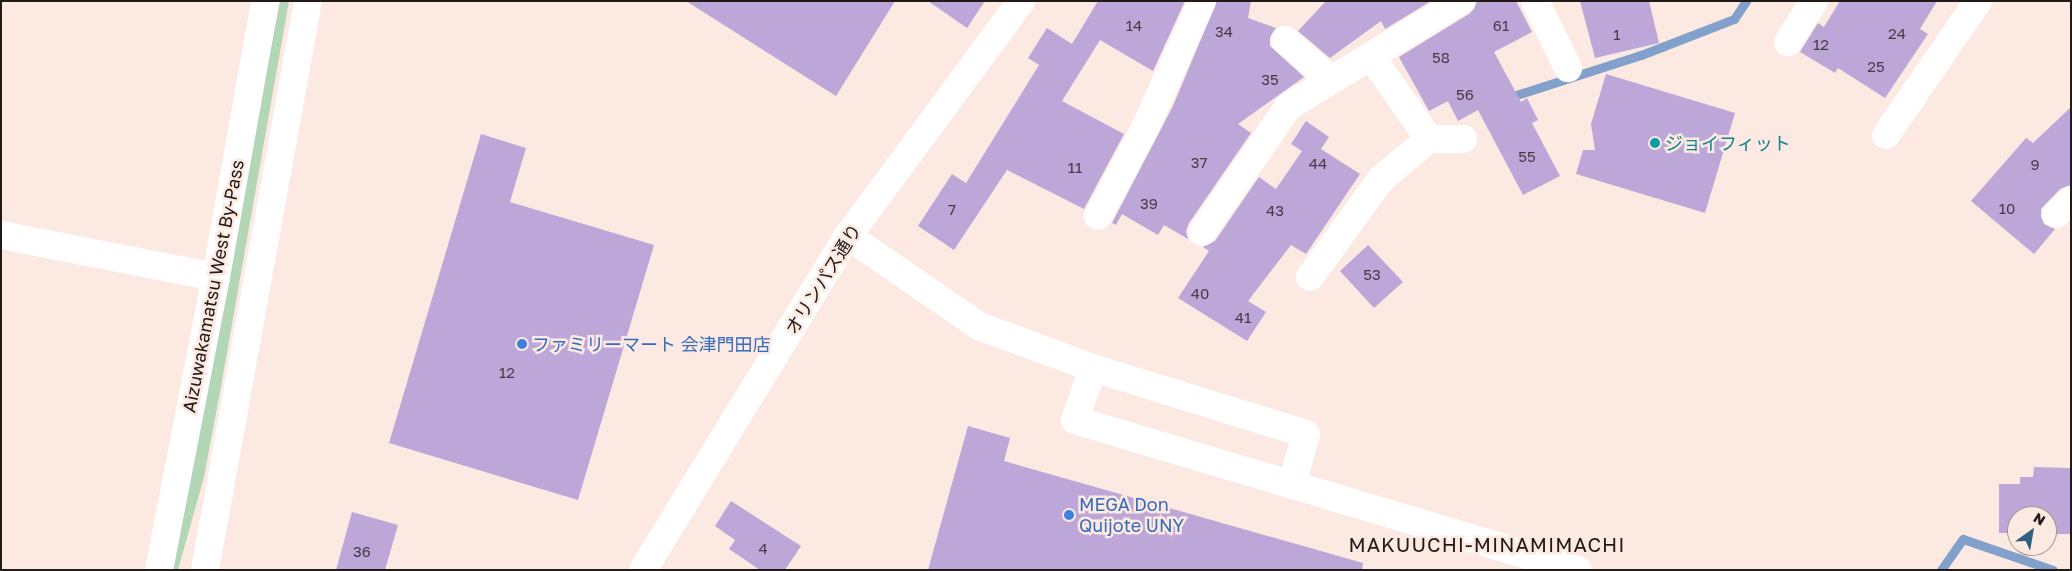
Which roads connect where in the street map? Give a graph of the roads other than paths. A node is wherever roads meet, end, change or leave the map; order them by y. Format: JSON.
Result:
{"nodes":[{"id":1,"x":265,"y":1,"type":"edge"},
{"id":2,"x":308,"y":1,"type":"edge"},
{"id":3,"x":1021,"y":1,"type":"edge"},
{"id":4,"x":1202,"y":1,"type":"edge"},
{"id":5,"x":1461,"y":1,"type":"edge"},
{"id":6,"x":1535,"y":1,"type":"edge"},
{"id":7,"x":1814,"y":1,"type":"edge"},
{"id":8,"x":1978,"y":1,"type":"edge"},
{"id":9,"x":1286,"y":40,"type":"dead end"},
{"id":10,"x":1788,"y":42,"type":"dead end"},
{"id":11,"x":1371,"y":56,"type":"junction"},
{"id":12,"x":1568,"y":68,"type":"dead end"},
{"id":13,"x":1331,"y":80,"type":"junction"},
{"id":14,"x":1886,"y":135,"type":"dead end"},
{"id":15,"x":1429,"y":139,"type":"junction"},
{"id":16,"x":1463,"y":139,"type":"dead end"},
{"id":17,"x":1098,"y":216,"type":"dead end"},
{"id":18,"x":1202,"y":232,"type":"dead end"},
{"id":19,"x":1,"y":235,"type":"edge"},
{"id":20,"x":848,"y":236,"type":"junction"},
{"id":21,"x":216,"y":277,"type":"junction"},
{"id":22,"x":1310,"y":277,"type":"dead end"},
{"id":23,"x":1093,"y":368,"type":"junction"},
{"id":24,"x":1292,"y":485,"type":"junction"},
{"id":25,"x":159,"y":570,"type":"edge"},
{"id":26,"x":205,"y":570,"type":"edge"},
{"id":27,"x":643,"y":570,"type":"edge"},
{"id":28,"x":1578,"y":570,"type":"edge"}],
"edges":[{"from":1,"to":21,"type":"main road","name":"Aizuwakamatsu West By-Pass"},
{"from":2,"to":26,"type":"main road"},
{"from":3,"to":20,"type":"main road","name":"オリンパス通り"},
{"from":4,"to":17,"type":"main road"},
{"from":5,"to":11,"type":"main road"},
{"from":6,"to":12,"type":"main road"},
{"from":7,"to":10,"type":"main road"},
{"from":8,"to":14,"type":"main road"},
{"from":9,"to":13,"type":"main road"},
{"from":11,"to":13,"type":"main road"},
{"from":11,"to":15,"type":"main road"},
{"from":13,"to":18,"type":"main road"},
{"from":15,"to":16,"type":"main road"},
{"from":15,"to":22,"type":"main road"},
{"from":19,"to":21,"type":"main road"},
{"from":20,"to":23,"type":"main road"},
{"from":20,"to":27,"type":"main road","name":"オリンパス通り"},
{"from":21,"to":25,"type":"main road","name":"Aizuwakamatsu West By-Pass"},
{"from":23,"to":24,"type":"main road"},
{"from":23,"to":24,"type":"main road"},
{"from":24,"to":28,"type":"main road"}]}
